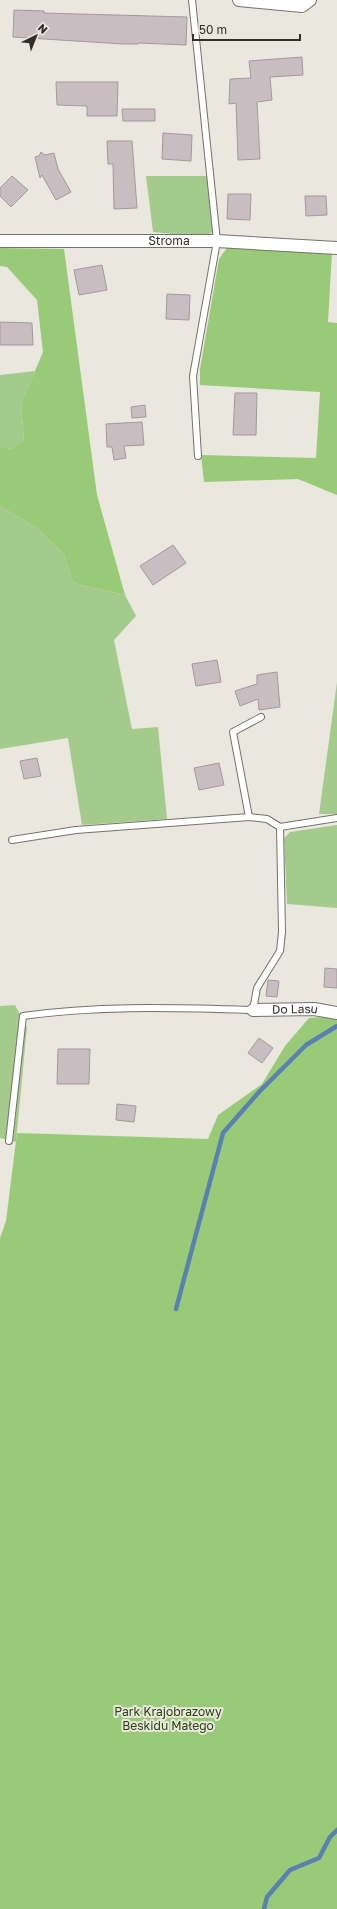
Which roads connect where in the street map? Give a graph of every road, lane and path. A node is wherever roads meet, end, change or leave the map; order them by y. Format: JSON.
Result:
{"nodes":[{"id":1,"x":192,"y":0,"type":"edge"},
{"id":2,"x":240,"y":0,"type":"edge"},
{"id":3,"x":310,"y":0,"type":"edge"},
{"id":4,"x":0,"y":241,"type":"edge"},
{"id":5,"x":217,"y":241,"type":"junction"},
{"id":6,"x":337,"y":248,"type":"edge"},
{"id":7,"x":198,"y":456,"type":"dead end"},
{"id":8,"x":260,"y":717,"type":"dead end"},
{"id":9,"x":249,"y":817,"type":"junction"},
{"id":10,"x":337,"y":818,"type":"edge"},
{"id":11,"x":280,"y":827,"type":"junction"},
{"id":12,"x":12,"y":840,"type":"dead end"},
{"id":13,"x":253,"y":1010,"type":"junction"},
{"id":14,"x":337,"y":1012,"type":"edge"},
{"id":15,"x":9,"y":1141,"type":"dead end"}],
"edges":[{"from":1,"to":5,"type":"lane"},
{"from":2,"to":3,"type":"street"},
{"from":4,"to":5,"type":"street","name":"Stroma"},
{"from":5,"to":6,"type":"street","name":"Stroma"},
{"from":5,"to":7,"type":"lane"},
{"from":8,"to":9,"type":"lane"},
{"from":9,"to":11,"type":"lane"},
{"from":9,"to":12,"type":"lane"},
{"from":10,"to":11,"type":"lane"},
{"from":11,"to":13,"type":"lane"},
{"from":13,"to":14,"type":"street","name":"Do Lasu"},
{"from":13,"to":15,"type":"lane"}]}
